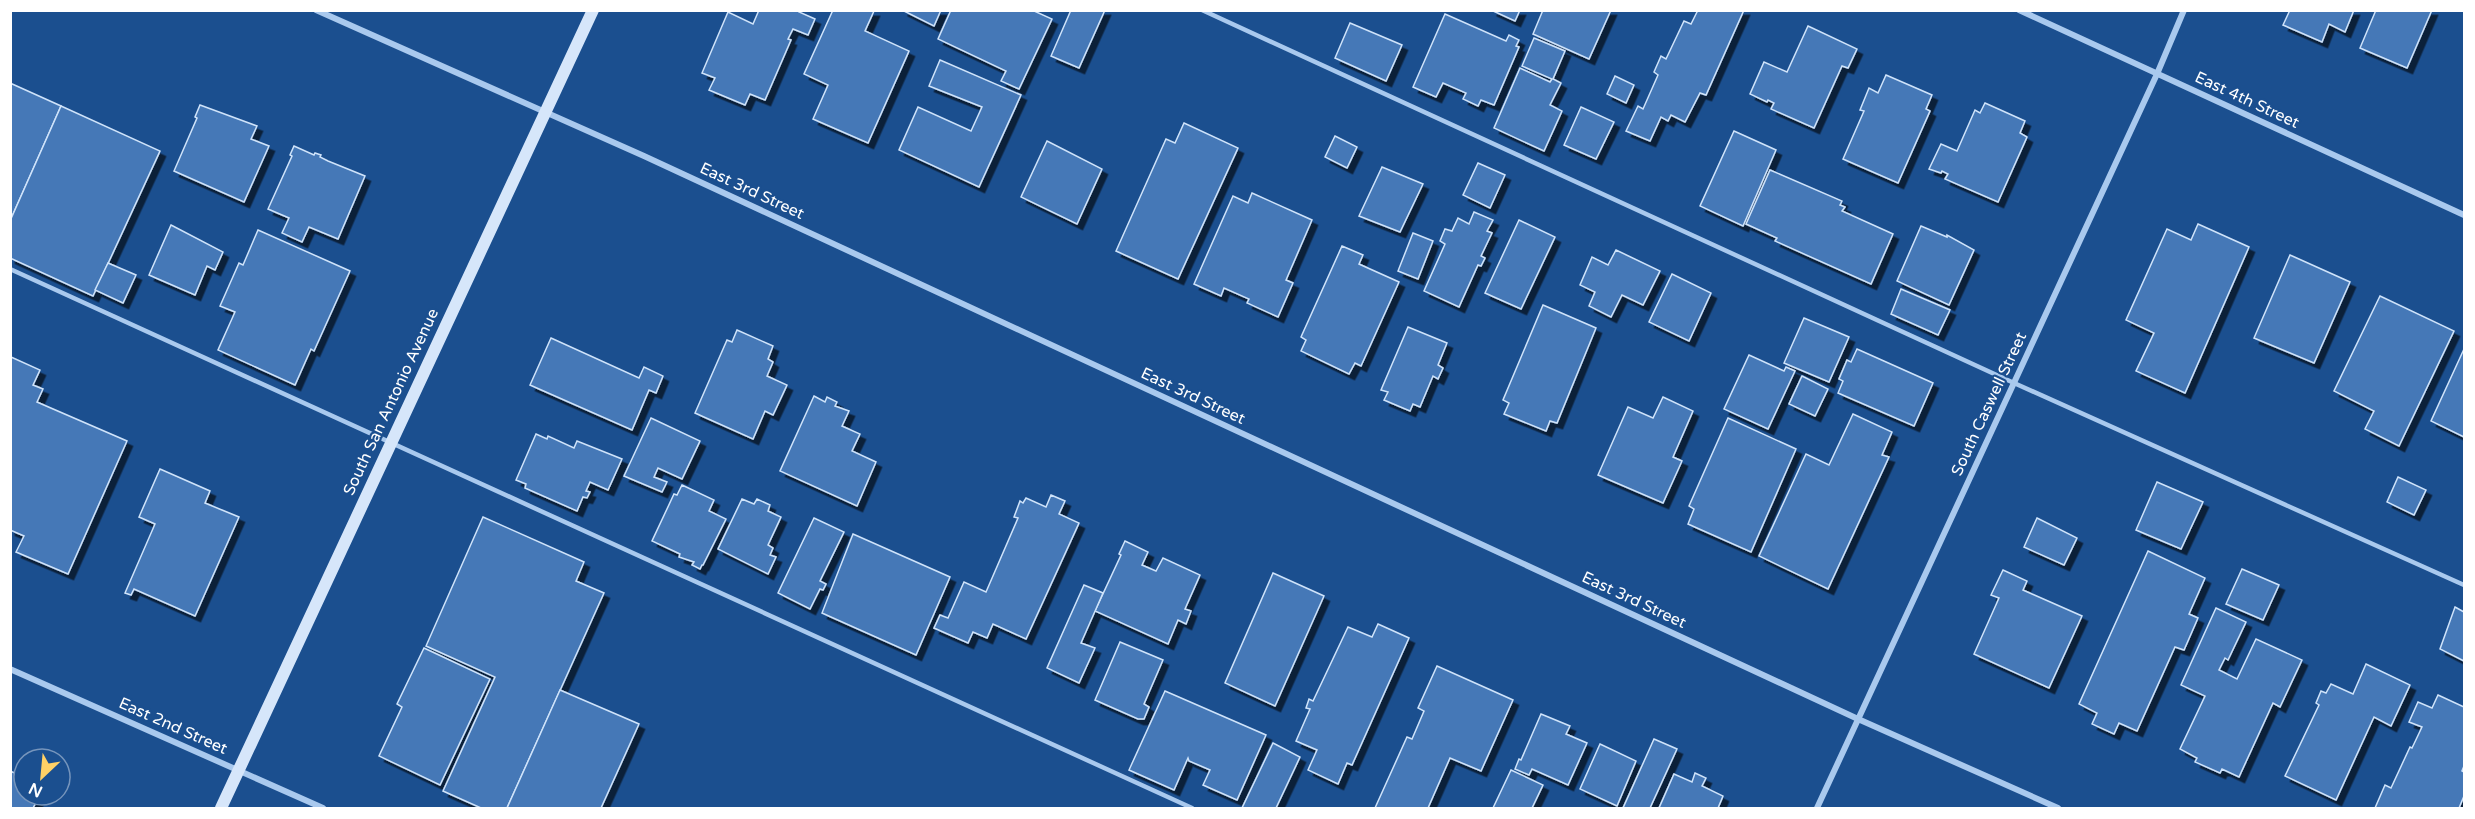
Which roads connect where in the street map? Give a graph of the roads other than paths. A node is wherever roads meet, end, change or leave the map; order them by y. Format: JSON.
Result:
{"nodes":[{"id":1,"x":316,"y":10,"type":"edge"},
{"id":2,"x":593,"y":10,"type":"edge"},
{"id":3,"x":1202,"y":10,"type":"edge"},
{"id":4,"x":2019,"y":10,"type":"edge"},
{"id":5,"x":2184,"y":10,"type":"edge"},
{"id":6,"x":2157,"y":74,"type":"junction"},
{"id":7,"x":546,"y":111,"type":"junction"},
{"id":8,"x":2464,"y":215,"type":"edge"},
{"id":9,"x":10,"y":269,"type":"edge"},
{"id":10,"x":2014,"y":382,"type":"junction"},
{"id":11,"x":391,"y":443,"type":"junction"},
{"id":12,"x":2464,"y":585,"type":"edge"},
{"id":13,"x":10,"y":669,"type":"edge"},
{"id":14,"x":1858,"y":719,"type":"junction"},
{"id":15,"x":238,"y":769,"type":"junction"},
{"id":16,"x":221,"y":808,"type":"edge"},
{"id":17,"x":323,"y":808,"type":"edge"},
{"id":18,"x":1192,"y":808,"type":"edge"},
{"id":19,"x":1817,"y":808,"type":"edge"},
{"id":20,"x":2058,"y":808,"type":"edge"}],
"edges":[{"from":1,"to":7,"type":"street","name":"East 3rd Street"},
{"from":2,"to":7,"type":"main road","name":"South San Antonio Avenue"},
{"from":3,"to":10,"type":"lane"},
{"from":4,"to":6,"type":"street","name":"East 4th Street"},
{"from":5,"to":6,"type":"street","name":"South Caswell Street"},
{"from":6,"to":8,"type":"street","name":"East 4th Street"},
{"from":6,"to":10,"type":"street","name":"South Caswell Street"},
{"from":7,"to":11,"type":"main road","name":"South San Antonio Avenue"},
{"from":7,"to":14,"type":"street","name":"East 3rd Street"},
{"from":9,"to":11,"type":"lane"},
{"from":10,"to":12,"type":"lane"},
{"from":10,"to":14,"type":"street","name":"South Caswell Street"},
{"from":11,"to":15,"type":"main road","name":"South San Antonio Avenue"},
{"from":11,"to":18,"type":"lane"},
{"from":13,"to":15,"type":"street","name":"East 2nd Street"},
{"from":14,"to":19,"type":"street","name":"South Caswell Street"},
{"from":14,"to":20,"type":"street","name":"East 3rd Street"},
{"from":15,"to":16,"type":"main road","name":"South San Antonio Avenue"},
{"from":15,"to":17,"type":"street","name":"East 2nd Street"}]}
